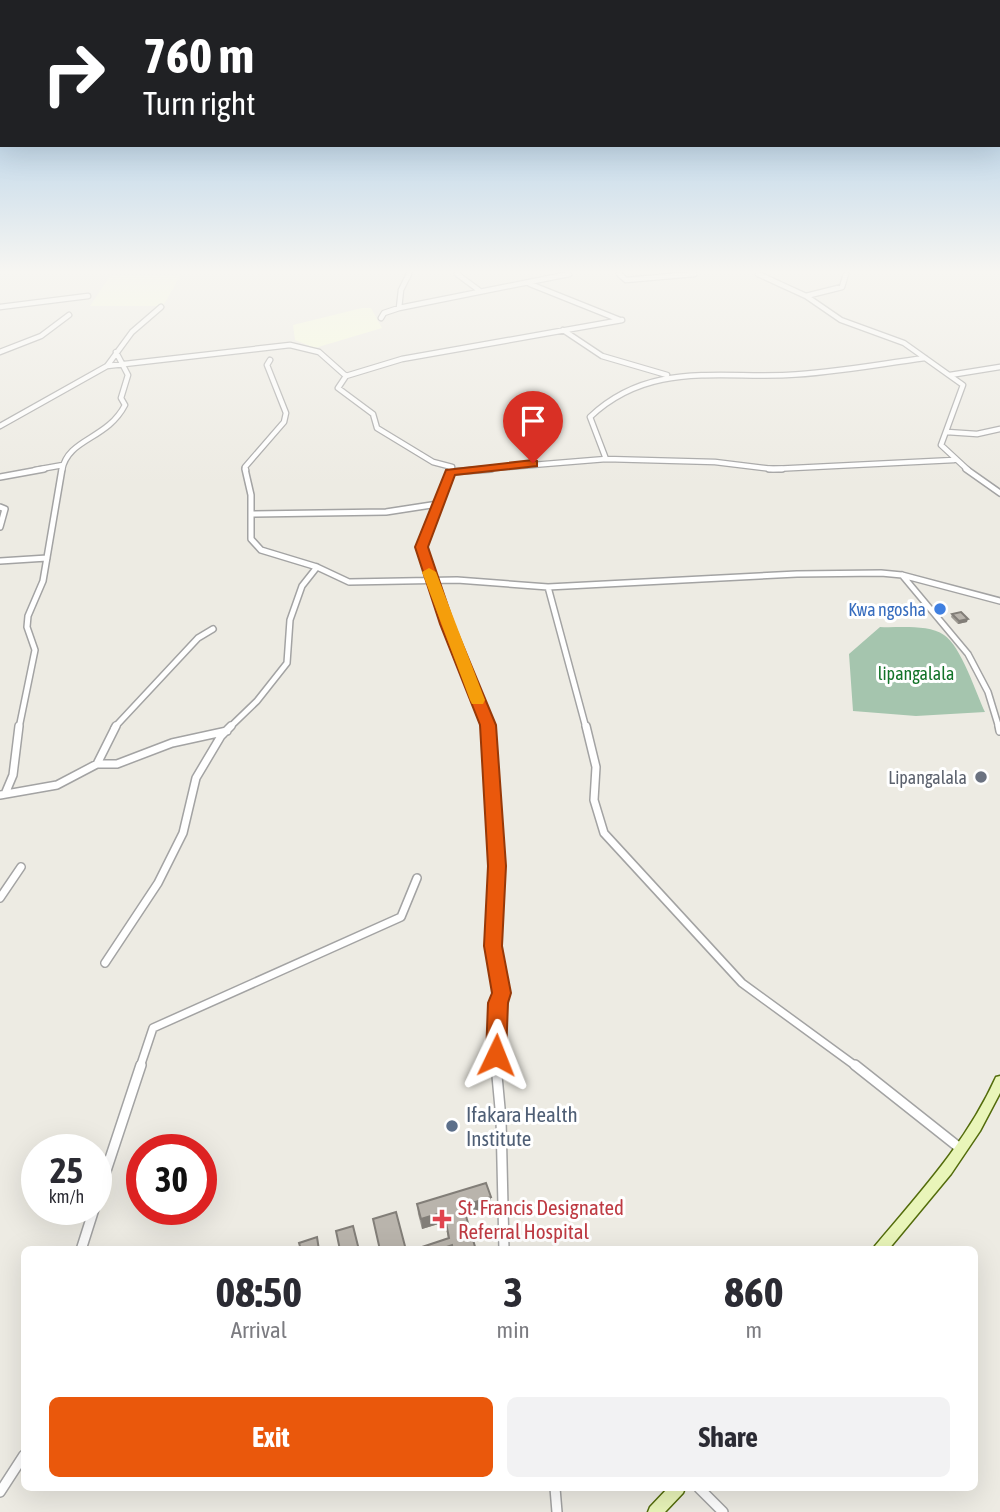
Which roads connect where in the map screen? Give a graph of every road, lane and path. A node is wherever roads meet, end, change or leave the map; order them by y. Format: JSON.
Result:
{"nodes":[{"id":1,"x":19,"y":345,"type":"edge"},
{"id":2,"x":122,"y":345,"type":"edge"},
{"id":3,"x":482,"y":345,"type":"edge"},
{"id":4,"x":585,"y":345,"type":"edge"},
{"id":5,"x":906,"y":345,"type":"edge"},
{"id":6,"x":0,"y":352,"type":"edge"},
{"id":7,"x":116,"y":352,"type":"junction"},
{"id":8,"x":925,"y":358,"type":"junction"},
{"id":9,"x":270,"y":360,"type":"dead end"},
{"id":10,"x":124,"y":364,"type":"junction"},
{"id":11,"x":107,"y":366,"type":"junction"},
{"id":12,"x":1000,"y":367,"type":"edge"},
{"id":13,"x":950,"y":375,"type":"junction"},
{"id":14,"x":346,"y":376,"type":"junction"},
{"id":15,"x":669,"y":376,"type":"junction"},
{"id":16,"x":0,"y":426,"type":"edge"},
{"id":17,"x":1000,"y":429,"type":"edge"},
{"id":18,"x":947,"y":432,"type":"junction"},
{"id":19,"x":606,"y":459,"type":"junction"},
{"id":20,"x":954,"y":460,"type":"junction"},
{"id":21,"x":63,"y":465,"type":"junction"},
{"id":22,"x":450,"y":472,"type":"junction"},
{"id":23,"x":0,"y":477,"type":"edge"},
{"id":24,"x":1000,"y":493,"type":"edge"},
{"id":25,"x":438,"y":504,"type":"junction"},
{"id":26,"x":0,"y":507,"type":"edge"},
{"id":27,"x":252,"y":514,"type":"junction"},
{"id":28,"x":0,"y":527,"type":"edge"},
{"id":29,"x":47,"y":558,"type":"junction"},
{"id":30,"x":0,"y":561,"type":"edge"},
{"id":31,"x":317,"y":567,"type":"junction"},
{"id":32,"x":902,"y":575,"type":"junction"},
{"id":33,"x":432,"y":581,"type":"junction"},
{"id":34,"x":548,"y":587,"type":"junction"},
{"id":35,"x":1000,"y":601,"type":"edge"},
{"id":36,"x":213,"y":629,"type":"dead end"},
{"id":37,"x":227,"y":731,"type":"junction"},
{"id":38,"x":1000,"y":731,"type":"edge"},
{"id":39,"x":97,"y":764,"type":"junction"},
{"id":40,"x":2,"y":795,"type":"edge"},
{"id":41,"x":22,"y":867,"type":"dead end"},
{"id":42,"x":417,"y":878,"type":"dead end"},
{"id":43,"x":0,"y":898,"type":"edge"},
{"id":44,"x":105,"y":963,"type":"dead end"},
{"id":45,"x":1000,"y":1081,"type":"edge"},
{"id":46,"x":962,"y":1150,"type":"junction"},
{"id":47,"x":112,"y":1152,"type":"edge"},
{"id":48,"x":89,"y":1225,"type":"edge"},
{"id":49,"x":82,"y":1246,"type":"edge"},
{"id":50,"x":504,"y":1246,"type":"edge"},
{"id":51,"x":882,"y":1246,"type":"edge"},
{"id":52,"x":21,"y":1460,"type":"edge"},
{"id":53,"x":555,"y":1491,"type":"edge"},
{"id":54,"x":675,"y":1491,"type":"edge"},
{"id":55,"x":702,"y":1491,"type":"edge"},
{"id":56,"x":0,"y":1492,"type":"edge"},
{"id":57,"x":556,"y":1512,"type":"edge"},
{"id":58,"x":655,"y":1512,"type":"edge"},
{"id":59,"x":723,"y":1512,"type":"edge"}],
"edges":[{"from":1,"to":6,"type":"street"},
{"from":2,"to":7,"type":"street"},
{"from":3,"to":14,"type":"street"},
{"from":4,"to":15,"type":"street"},
{"from":5,"to":8,"type":"street"},
{"from":7,"to":10,"type":"street"},
{"from":7,"to":11,"type":"street"},
{"from":8,"to":13,"type":"street"},
{"from":8,"to":15,"type":"street"},
{"from":9,"to":27,"type":"street"},
{"from":10,"to":11,"type":"street"},
{"from":10,"to":14,"type":"street"},
{"from":10,"to":21,"type":"street"},
{"from":11,"to":16,"type":"street"},
{"from":12,"to":13,"type":"street"},
{"from":13,"to":18,"type":"street"},
{"from":14,"to":22,"type":"street"},
{"from":15,"to":19,"type":"street"},
{"from":17,"to":18,"type":"street"},
{"from":18,"to":20,"type":"street"},
{"from":19,"to":20,"type":"street"},
{"from":19,"to":22,"type":"street"},
{"from":20,"to":24,"type":"street"},
{"from":21,"to":23,"type":"street"},
{"from":21,"to":29,"type":"street"},
{"from":22,"to":25,"type":"street"},
{"from":25,"to":27,"type":"street"},
{"from":25,"to":33,"type":"street"},
{"from":26,"to":28,"type":"street"},
{"from":27,"to":31,"type":"street"},
{"from":29,"to":30,"type":"street"},
{"from":29,"to":40,"type":"street"},
{"from":31,"to":33,"type":"street"},
{"from":31,"to":37,"type":"street"},
{"from":32,"to":34,"type":"street"},
{"from":32,"to":35,"type":"street"},
{"from":32,"to":38,"type":"street"},
{"from":33,"to":34,"type":"street"},
{"from":33,"to":50,"type":"street"},
{"from":34,"to":46,"type":"street"},
{"from":36,"to":39,"type":"street"},
{"from":37,"to":39,"type":"street"},
{"from":37,"to":44,"type":"street"},
{"from":39,"to":40,"type":"street"},
{"from":41,"to":43,"type":"street"},
{"from":42,"to":47,"type":"street"},
{"from":45,"to":46,"type":"main road"},
{"from":46,"to":51,"type":"main road"},
{"from":48,"to":49,"type":"street"},
{"from":52,"to":56,"type":"street"},
{"from":53,"to":57,"type":"street"},
{"from":54,"to":58,"type":"main road"},
{"from":55,"to":59,"type":"street"}]}
